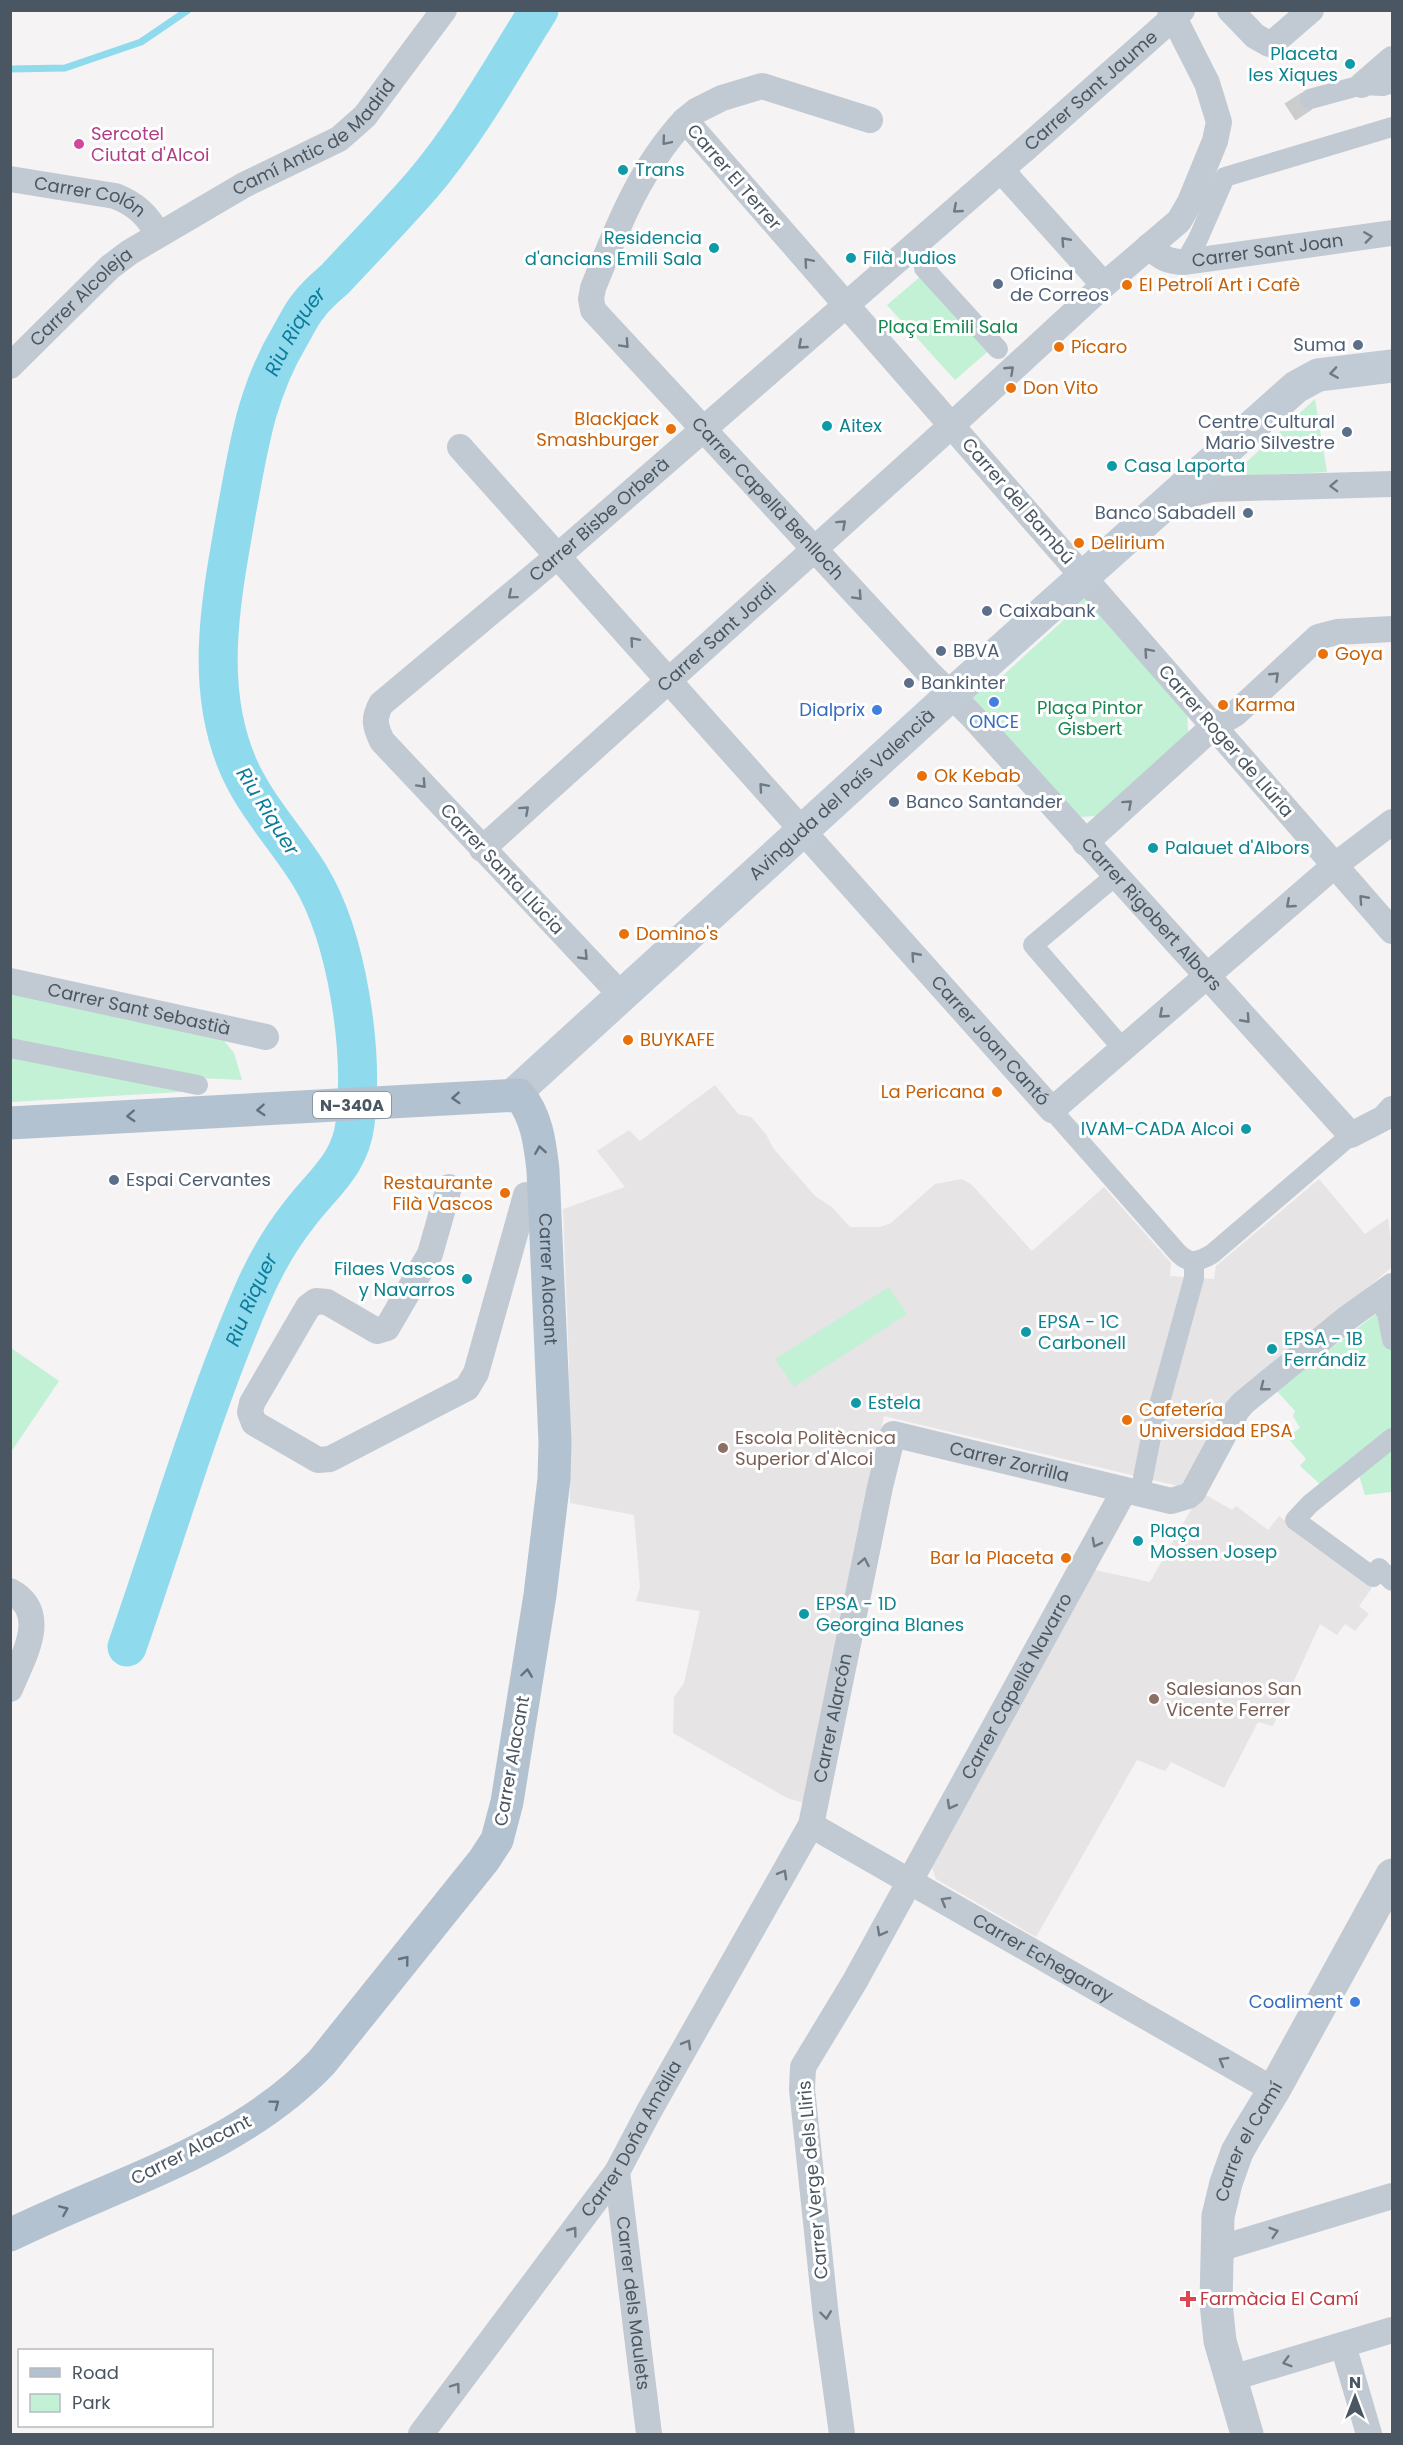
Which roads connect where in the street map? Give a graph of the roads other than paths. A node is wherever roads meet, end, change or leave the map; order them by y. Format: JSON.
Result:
{"nodes":[{"id":1,"x":444,"y":10,"type":"edge"},
{"id":2,"x":1170,"y":10,"type":"edge"},
{"id":3,"x":1182,"y":10,"type":"edge"},
{"id":4,"x":1230,"y":10,"type":"edge"},
{"id":5,"x":1311,"y":10,"type":"edge"},
{"id":6,"x":1392,"y":59,"type":"edge"},
{"id":7,"x":1392,"y":84,"type":"edge"},
{"id":8,"x":1362,"y":85,"type":"junction"},
{"id":9,"x":1310,"y":99,"type":"tunnel mouth"},
{"id":10,"x":685,"y":120,"type":"junction"},
{"id":11,"x":870,"y":120,"type":"dead end"},
{"id":12,"x":1392,"y":127,"type":"edge"},
{"id":13,"x":1001,"y":170,"type":"junction"},
{"id":14,"x":10,"y":179,"type":"edge"},
{"id":15,"x":1392,"y":233,"type":"edge"},
{"id":16,"x":158,"y":234,"type":"junction"},
{"id":17,"x":1149,"y":246,"type":"junction"},
{"id":18,"x":1185,"y":262,"type":"junction"},
{"id":19,"x":924,"y":268,"type":"dead end"},
{"id":20,"x":1104,"y":285,"type":"junction"},
{"id":21,"x":591,"y":299,"type":"joint"},
{"id":22,"x":847,"y":306,"type":"junction"},
{"id":23,"x":998,"y":349,"type":"dead end"},
{"id":24,"x":10,"y":366,"type":"edge"},
{"id":25,"x":1392,"y":366,"type":"edge"},
{"id":26,"x":952,"y":425,"type":"junction"},
{"id":27,"x":704,"y":430,"type":"junction"},
{"id":28,"x":460,"y":447,"type":"dead end"},
{"id":29,"x":1392,"y":484,"type":"edge"},
{"id":30,"x":1172,"y":499,"type":"junction"},
{"id":31,"x":814,"y":549,"type":"junction"},
{"id":32,"x":559,"y":555,"type":"junction"},
{"id":33,"x":1083,"y":577,"type":"junction"},
{"id":34,"x":1392,"y":629,"type":"edge"},
{"id":35,"x":669,"y":680,"type":"junction"},
{"id":36,"x":951,"y":694,"type":"junction"},
{"id":37,"x":1214,"y":726,"type":"junction"},
{"id":38,"x":382,"y":741,"type":"joint"},
{"id":39,"x":1392,"y":822,"type":"edge"},
{"id":40,"x":802,"y":830,"type":"junction"},
{"id":41,"x":1085,"y":843,"type":"junction"},
{"id":42,"x":482,"y":849,"type":"junction"},
{"id":43,"x":1334,"y":866,"type":"junction"},
{"id":44,"x":1115,"y":876,"type":"junction"},
{"id":45,"x":1392,"y":931,"type":"edge"},
{"id":46,"x":1207,"y":976,"type":"junction"},
{"id":47,"x":10,"y":981,"type":"edge"},
{"id":48,"x":622,"y":996,"type":"junction"},
{"id":49,"x":266,"y":1037,"type":"dead end"},
{"id":50,"x":10,"y":1048,"type":"edge"},
{"id":51,"x":1123,"y":1049,"type":"junction"},
{"id":52,"x":194,"y":1099,"type":"junction"},
{"id":53,"x":523,"y":1105,"type":"junction"},
{"id":54,"x":1052,"y":1110,"type":"junction"},
{"id":55,"x":1390,"y":1114,"type":"edge"},
{"id":56,"x":10,"y":1123,"type":"edge"},
{"id":57,"x":1351,"y":1135,"type":"junction"},
{"id":58,"x":449,"y":1187,"type":"dead end"},
{"id":59,"x":545,"y":1194,"type":"junction"},
{"id":60,"x":1186,"y":1258,"type":"junction"},
{"id":61,"x":1384,"y":1291,"type":"edge"},
{"id":62,"x":1392,"y":1340,"type":"edge"},
{"id":63,"x":893,"y":1434,"type":"joint"},
{"id":64,"x":1392,"y":1438,"type":"edge"},
{"id":65,"x":1133,"y":1484,"type":"junction"},
{"id":66,"x":1392,"y":1581,"type":"edge"},
{"id":67,"x":10,"y":1591,"type":"edge"},
{"id":68,"x":10,"y":1689,"type":"edge"},
{"id":69,"x":811,"y":1825,"type":"junction"},
{"id":70,"x":1392,"y":1875,"type":"edge"},
{"id":71,"x":909,"y":1881,"type":"junction"},
{"id":72,"x":1274,"y":2090,"type":"junction"},
{"id":73,"x":617,"y":2172,"type":"junction"},
{"id":74,"x":1392,"y":2196,"type":"edge"},
{"id":75,"x":10,"y":2235,"type":"edge"},
{"id":76,"x":1218,"y":2249,"type":"junction"},
{"id":77,"x":1392,"y":2330,"type":"edge"},
{"id":78,"x":1343,"y":2345,"type":"junction"},
{"id":79,"x":1232,"y":2378,"type":"junction"},
{"id":80,"x":422,"y":2434,"type":"edge"},
{"id":81,"x":649,"y":2434,"type":"edge"},
{"id":82,"x":842,"y":2434,"type":"edge"},
{"id":83,"x":1247,"y":2434,"type":"edge"},
{"id":84,"x":1369,"y":2434,"type":"edge"}],
"edges":[{"from":1,"to":16,"type":"street","name":"Camí Antic de Madrid"},
{"from":2,"to":17,"type":"street"},
{"from":3,"to":13,"type":"street","name":"Carrer Sant Jaume","bridge":true},
{"from":4,"to":5,"type":"street"},
{"from":6,"to":8,"type":"street"},
{"from":7,"to":8,"type":"street"},
{"from":8,"to":9,"type":"street"},
{"from":10,"to":11,"type":"street"},
{"from":10,"to":21,"type":"street","name":"Carrer El Terrer","one_way":true},
{"from":22,"to":10,"type":"street","name":"Carrer El Terrer","one_way":true},
{"from":12,"to":18,"type":"street"},
{"from":20,"to":13,"type":"street","one_way":true},
{"from":13,"to":22,"type":"street","one_way":true},
{"from":14,"to":16,"type":"street","name":"Carrer Colón"},
{"from":18,"to":15,"type":"street","name":"Carrer Sant Joan","one_way":true},
{"from":16,"to":24,"type":"street","name":"Carrer Alcoleja"},
{"from":17,"to":18,"type":"street","name":"Carrer Sant Joan"},
{"from":17,"to":20,"type":"street"},
{"from":19,"to":23,"type":"street"},
{"from":26,"to":20,"type":"street","one_way":true},
{"from":21,"to":27,"type":"street","name":"Carrer Capellà Benlloch","one_way":true},
{"from":22,"to":26,"type":"street"},
{"from":22,"to":27,"type":"street","name":"Carrer Bisbe Orberà","one_way":true},
{"from":25,"to":30,"type":"main road","name":"Avinguda del País Valencià","one_way":true},
{"from":31,"to":26,"type":"street","name":"Carrer Sant Jordi","one_way":true},
{"from":26,"to":33,"type":"street","name":"Carrer del Bambú"},
{"from":27,"to":31,"type":"street","name":"Carrer Capellà Benlloch"},
{"from":27,"to":32,"type":"street","name":"Carrer Bisbe Orberà"},
{"from":28,"to":32,"type":"street","name":"Carrer Joan Cantó"},
{"from":29,"to":30,"type":"street","name":"Avinguda del País Valencià","one_way":true},
{"from":30,"to":33,"type":"main road","name":"Avinguda del País Valencià"},
{"from":31,"to":35,"type":"street","name":"Carrer Sant Jordi"},
{"from":31,"to":36,"type":"street","name":"Carrer Capellà Benlloch","one_way":true},
{"from":35,"to":32,"type":"street","name":"Carrer Joan Cantó","one_way":true},
{"from":32,"to":38,"type":"street","name":"Carrer Bisbe Orberà","one_way":true},
{"from":33,"to":36,"type":"main road","name":"Avinguda del País Valencià"},
{"from":37,"to":33,"type":"street","name":"Carrer Roger de Llúria","one_way":true},
{"from":37,"to":34,"type":"street","one_way":true},
{"from":40,"to":35,"type":"street","name":"Carrer Joan Cantó","one_way":true},
{"from":42,"to":35,"type":"street","name":"Carrer Sant Jordi","one_way":true},
{"from":36,"to":40,"type":"main road","name":"Avinguda del País Valencià"},
{"from":36,"to":41,"type":"street","name":"Carrer Rigobert Albors"},
{"from":41,"to":37,"type":"street","one_way":true},
{"from":37,"to":43,"type":"street","name":"Carrer Roger de Llúria"},
{"from":38,"to":42,"type":"street","name":"Carrer Santa Llúcia","one_way":true},
{"from":39,"to":43,"type":"street"},
{"from":40,"to":48,"type":"main road","name":"Avinguda del País Valencià"},
{"from":54,"to":40,"type":"street","name":"Carrer Joan Cantó","one_way":true},
{"from":41,"to":44,"type":"street","name":"Carrer Rigobert Albors"},
{"from":42,"to":48,"type":"street","name":"Carrer Santa Llúcia","one_way":true},
{"from":45,"to":43,"type":"street","name":"Carrer Roger de Llúria","one_way":true},
{"from":43,"to":46,"type":"street","one_way":true},
{"from":44,"to":46,"type":"street","name":"Carrer Rigobert Albors"},
{"from":44,"to":51,"type":"street"},
{"from":46,"to":51,"type":"street","one_way":true},
{"from":46,"to":57,"type":"street","name":"Carrer Rigobert Albors","one_way":true},
{"from":47,"to":49,"type":"street","name":"Carrer Sant Sebastià"},
{"from":48,"to":53,"type":"main road","name":"Avinguda del País Valencià"},
{"from":50,"to":52,"type":"street"},
{"from":51,"to":54,"type":"street"},
{"from":53,"to":52,"type":"main road","number":"N-340A","one_way":true},
{"from":52,"to":56,"type":"main road","one_way":true},
{"from":59,"to":53,"type":"main road","name":"Carrer Alacant","one_way":true},
{"from":54,"to":60,"type":"street","name":"Carrer Joan Cantó"},
{"from":55,"to":57,"type":"street"},
{"from":57,"to":60,"type":"street"},
{"from":58,"to":59,"type":"street"},
{"from":75,"to":59,"type":"main road","name":"Carrer Alacant","one_way":true},
{"from":60,"to":65,"type":"street"},
{"from":61,"to":62,"type":"street"},
{"from":61,"to":65,"type":"street","name":"Carrer Zorrilla","one_way":true},
{"from":63,"to":65,"type":"street","name":"Carrer Zorrilla"},
{"from":69,"to":63,"type":"street","name":"Carrer Alarcón","one_way":true},
{"from":64,"to":66,"type":"street"},
{"from":65,"to":71,"type":"street","name":"Carrer Capellà Navarro","one_way":true},
{"from":67,"to":68,"type":"street"},
{"from":69,"to":71,"type":"street","name":"Carrer Echegaray"},
{"from":73,"to":69,"type":"street","name":"Carrer Doña Amàlia","one_way":true},
{"from":70,"to":72,"type":"street","name":"Carrer el Camí"},
{"from":72,"to":71,"type":"street","name":"Carrer Echegaray","one_way":true},
{"from":71,"to":82,"type":"street","name":"Carrer Verge dels Lliris","one_way":true},
{"from":72,"to":76,"type":"street","name":"Carrer el Camí"},
{"from":80,"to":73,"type":"street","name":"Carrer Doña Amàlia","one_way":true},
{"from":73,"to":81,"type":"street","name":"Carrer dels Maulets"},
{"from":76,"to":74,"type":"street","one_way":true},
{"from":76,"to":79,"type":"street","name":"Carrer el Camí"},
{"from":77,"to":78,"type":"street"},
{"from":78,"to":79,"type":"street","one_way":true},
{"from":78,"to":84,"type":"street"},
{"from":79,"to":83,"type":"street","name":"Carrer el Camí"}]}
